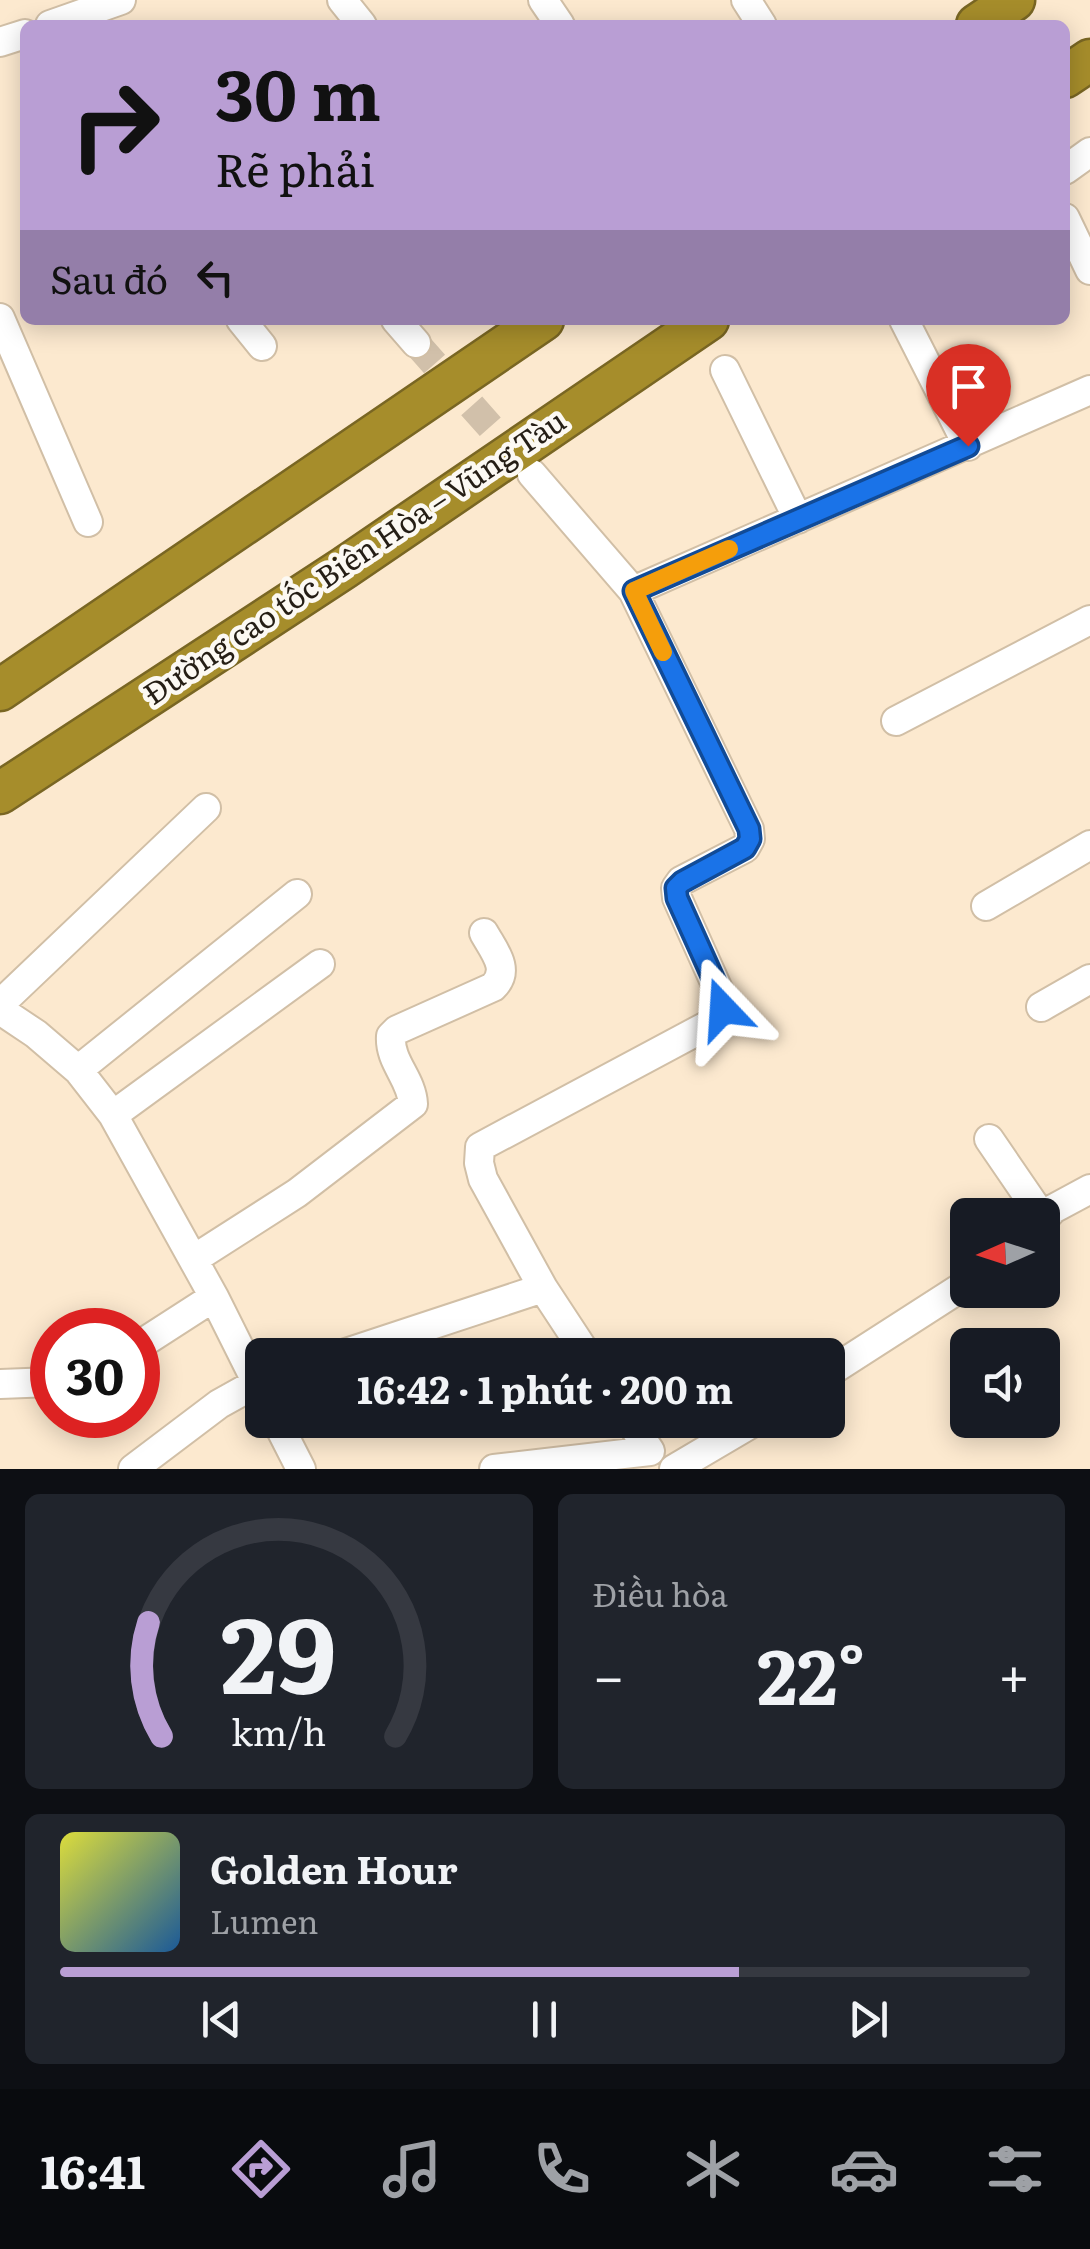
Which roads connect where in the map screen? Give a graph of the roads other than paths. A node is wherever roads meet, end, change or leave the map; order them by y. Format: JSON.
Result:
{"nodes":[{"id":1,"x":342,"y":0,"type":"edge"},
{"id":2,"x":1014,"y":0,"type":"edge"},
{"id":3,"x":116,"y":2,"type":"edge"},
{"id":4,"x":64,"y":20,"type":"edge"},
{"id":5,"x":358,"y":20,"type":"edge"},
{"id":6,"x":985,"y":20,"type":"edge"},
{"id":7,"x":1070,"y":228,"type":"edge"},
{"id":8,"x":1090,"y":270,"type":"edge"},
{"id":9,"x":0,"y":318,"type":"edge"},
{"id":10,"x":245,"y":325,"type":"edge"},
{"id":11,"x":400,"y":325,"type":"edge"},
{"id":12,"x":536,"y":325,"type":"edge"},
{"id":13,"x":701,"y":325,"type":"edge"},
{"id":14,"x":907,"y":325,"type":"edge"},
{"id":15,"x":416,"y":343,"type":"tunnel mouth"},
{"id":16,"x":262,"y":346,"type":"dead end"},
{"id":17,"x":725,"y":370,"type":"dead end"},
{"id":18,"x":1090,"y":390,"type":"edge"},
{"id":19,"x":968,"y":446,"type":"junction"},
{"id":20,"x":532,"y":474,"type":"tunnel mouth"},
{"id":21,"x":798,"y":520,"type":"junction"},
{"id":22,"x":88,"y":522,"type":"dead end"},
{"id":23,"x":634,"y":591,"type":"junction"},
{"id":24,"x":1090,"y":620,"type":"edge"},
{"id":25,"x":0,"y":690,"type":"edge"},
{"id":26,"x":896,"y":721,"type":"dead end"},
{"id":27,"x":0,"y":793,"type":"edge"},
{"id":28,"x":206,"y":808,"type":"dead end"},
{"id":29,"x":1090,"y":845,"type":"edge"},
{"id":30,"x":297,"y":894,"type":"dead end"},
{"id":31,"x":986,"y":906,"type":"dead end"},
{"id":32,"x":484,"y":933,"type":"dead end"},
{"id":33,"x":320,"y":964,"type":"dead end"},
{"id":34,"x":1090,"y":980,"type":"edge"},
{"id":35,"x":0,"y":1007,"type":"edge"},
{"id":36,"x":1041,"y":1007,"type":"dead end"},
{"id":37,"x":78,"y":1070,"type":"junction"},
{"id":38,"x":113,"y":1115,"type":"junction"},
{"id":39,"x":989,"y":1138,"type":"dead end"},
{"id":40,"x":1090,"y":1189,"type":"edge"},
{"id":41,"x":1029,"y":1198,"type":"edge"},
{"id":42,"x":1060,"y":1206,"type":"edge"},
{"id":43,"x":194,"y":1259,"type":"junction"},
{"id":44,"x":544,"y":1288,"type":"junction"},
{"id":45,"x":950,"y":1295,"type":"edge"},
{"id":46,"x":214,"y":1297,"type":"junction"},
{"id":47,"x":160,"y":1332,"type":"edge"},
{"id":48,"x":392,"y":1338,"type":"edge"},
{"id":49,"x":576,"y":1338,"type":"edge"},
{"id":50,"x":245,"y":1355,"type":"edge"},
{"id":51,"x":845,"y":1362,"type":"edge"},
{"id":52,"x":30,"y":1383,"type":"edge"},
{"id":53,"x":0,"y":1384,"type":"edge"},
{"id":54,"x":245,"y":1392,"type":"edge"},
{"id":55,"x":285,"y":1438,"type":"edge"},
{"id":56,"x":644,"y":1438,"type":"edge"},
{"id":57,"x":718,"y":1438,"type":"edge"},
{"id":58,"x":663,"y":1463,"type":"edge"},
{"id":59,"x":133,"y":1469,"type":"edge"},
{"id":60,"x":300,"y":1469,"type":"edge"},
{"id":61,"x":494,"y":1469,"type":"edge"}],
"edges":[{"from":1,"to":5,"type":"street"},
{"from":2,"to":6,"type":"highway"},
{"from":3,"to":4,"type":"street"},
{"from":7,"to":8,"type":"street"},
{"from":9,"to":22,"type":"street"},
{"from":10,"to":16,"type":"street"},
{"from":11,"to":15,"type":"street"},
{"from":12,"to":25,"type":"highway"},
{"from":13,"to":27,"type":"highway","name":"Đường cao tốc Biên Hòa – Vũng Tàu"},
{"from":14,"to":19,"type":"street"},
{"from":17,"to":21,"type":"street"},
{"from":18,"to":19,"type":"street"},
{"from":19,"to":21,"type":"street"},
{"from":20,"to":23,"type":"street"},
{"from":21,"to":23,"type":"street"},
{"from":23,"to":44,"type":"street"},
{"from":24,"to":26,"type":"street"},
{"from":28,"to":35,"type":"street"},
{"from":29,"to":31,"type":"street"},
{"from":30,"to":37,"type":"street"},
{"from":32,"to":43,"type":"street"},
{"from":33,"to":38,"type":"street"},
{"from":34,"to":36,"type":"street"},
{"from":35,"to":37,"type":"street"},
{"from":37,"to":38,"type":"street"},
{"from":38,"to":43,"type":"street"},
{"from":39,"to":41,"type":"street"},
{"from":40,"to":42,"type":"street"},
{"from":43,"to":46,"type":"street"},
{"from":44,"to":48,"type":"street"},
{"from":44,"to":49,"type":"street"},
{"from":45,"to":51,"type":"street"},
{"from":46,"to":47,"type":"street"},
{"from":46,"to":50,"type":"street"},
{"from":52,"to":53,"type":"street"},
{"from":54,"to":59,"type":"street"},
{"from":55,"to":60,"type":"street"},
{"from":56,"to":58,"type":"street"},
{"from":57,"to":58,"type":"street"},
{"from":58,"to":61,"type":"street"}]}
